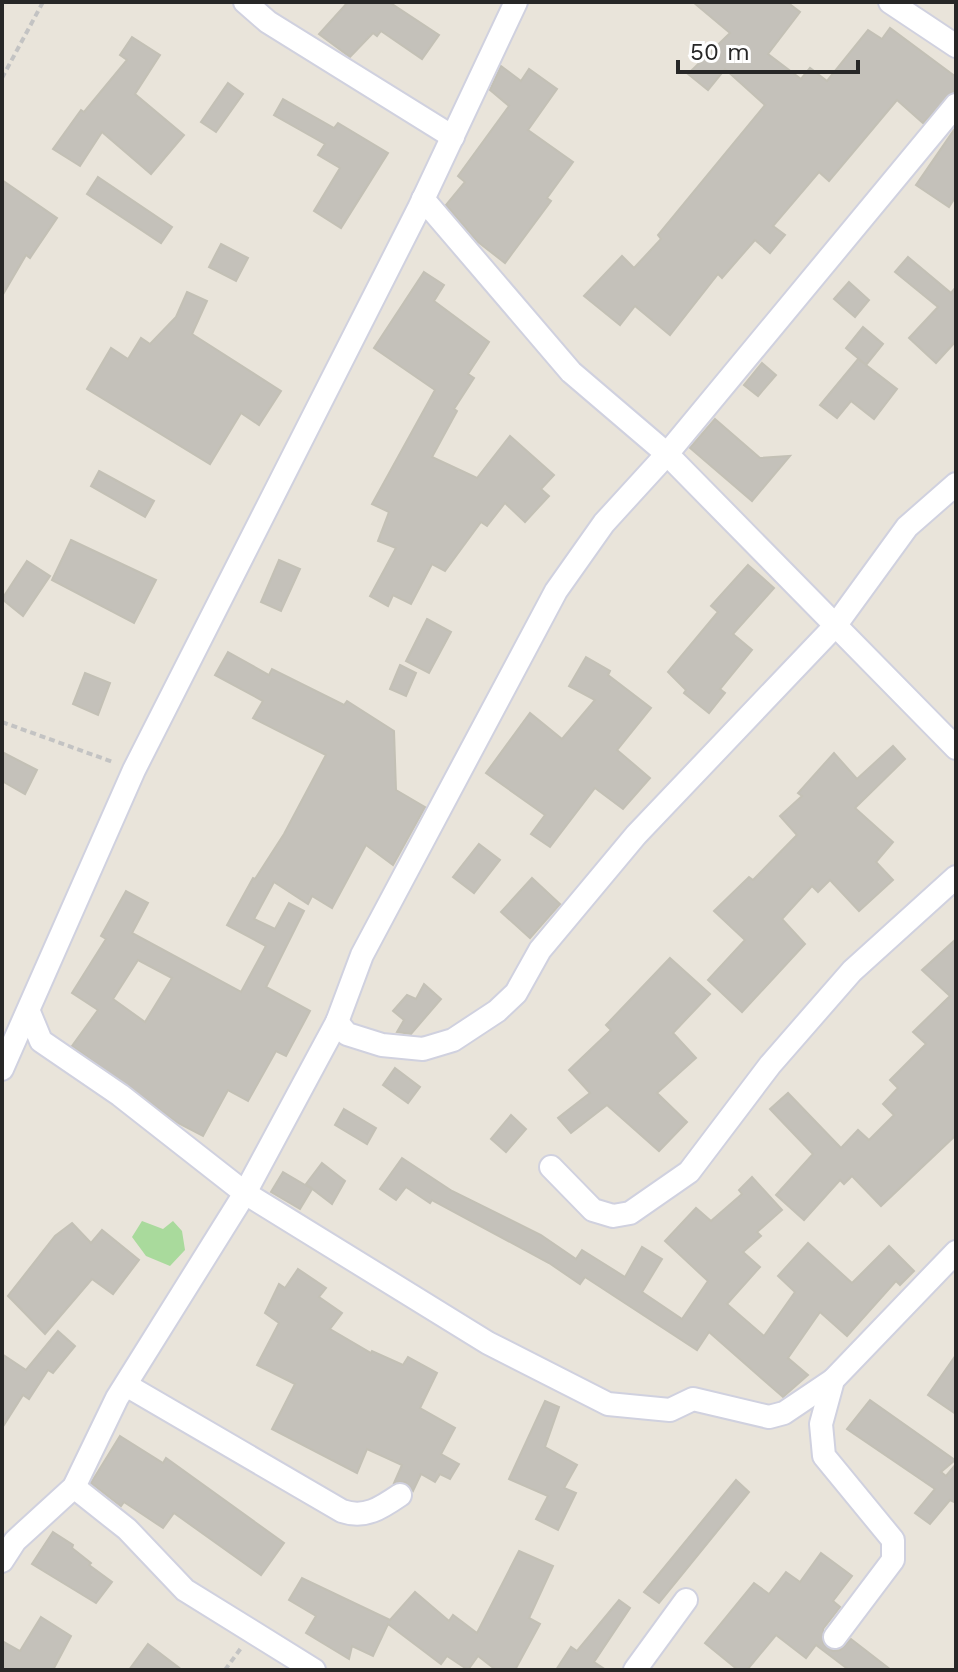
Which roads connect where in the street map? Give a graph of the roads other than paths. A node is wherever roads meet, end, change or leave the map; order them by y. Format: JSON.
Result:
{"nodes":[{"id":1,"x":245,"y":2,"type":"edge"},
{"id":2,"x":516,"y":2,"type":"edge"},
{"id":3,"x":890,"y":2,"type":"edge"},
{"id":4,"x":956,"y":46,"type":"edge"},
{"id":5,"x":956,"y":105,"type":"edge"},
{"id":6,"x":453,"y":137,"type":"junction"},
{"id":7,"x":423,"y":199,"type":"junction"},
{"id":8,"x":667,"y":454,"type":"junction"},
{"id":9,"x":956,"y":484,"type":"edge"},
{"id":10,"x":835,"y":626,"type":"junction"},
{"id":11,"x":956,"y":748,"type":"edge"},
{"id":12,"x":956,"y":877,"type":"edge"},
{"id":13,"x":29,"y":1012,"type":"junction"},
{"id":14,"x":337,"y":1022,"type":"junction"},
{"id":15,"x":2,"y":1069,"type":"edge"},
{"id":16,"x":551,"y":1167,"type":"dead end"},
{"id":17,"x":245,"y":1193,"type":"junction"},
{"id":18,"x":956,"y":1252,"type":"edge"},
{"id":19,"x":833,"y":1380,"type":"junction"},
{"id":20,"x":126,"y":1385,"type":"junction"},
{"id":21,"x":74,"y":1487,"type":"junction"},
{"id":22,"x":400,"y":1495,"type":"dead end"},
{"id":23,"x":2,"y":1561,"type":"edge"},
{"id":24,"x":686,"y":1600,"type":"dead end"},
{"id":25,"x":835,"y":1637,"type":"dead end"},
{"id":26,"x":314,"y":1670,"type":"edge"},
{"id":27,"x":635,"y":1670,"type":"edge"}],
"edges":[{"from":1,"to":6,"type":"street"},
{"from":2,"to":6,"type":"street"},
{"from":3,"to":4,"type":"street"},
{"from":5,"to":8,"type":"street"},
{"from":6,"to":7,"type":"street"},
{"from":7,"to":8,"type":"street"},
{"from":7,"to":13,"type":"street"},
{"from":8,"to":10,"type":"street"},
{"from":8,"to":14,"type":"street"},
{"from":9,"to":10,"type":"street"},
{"from":10,"to":11,"type":"street"},
{"from":10,"to":14,"type":"street"},
{"from":12,"to":16,"type":"street"},
{"from":13,"to":15,"type":"street"},
{"from":13,"to":17,"type":"street"},
{"from":14,"to":17,"type":"street"},
{"from":17,"to":19,"type":"street"},
{"from":17,"to":20,"type":"street"},
{"from":18,"to":19,"type":"street"},
{"from":19,"to":25,"type":"street"},
{"from":20,"to":21,"type":"street"},
{"from":20,"to":22,"type":"street"},
{"from":21,"to":23,"type":"street"},
{"from":21,"to":26,"type":"street"},
{"from":24,"to":27,"type":"street"}]}
